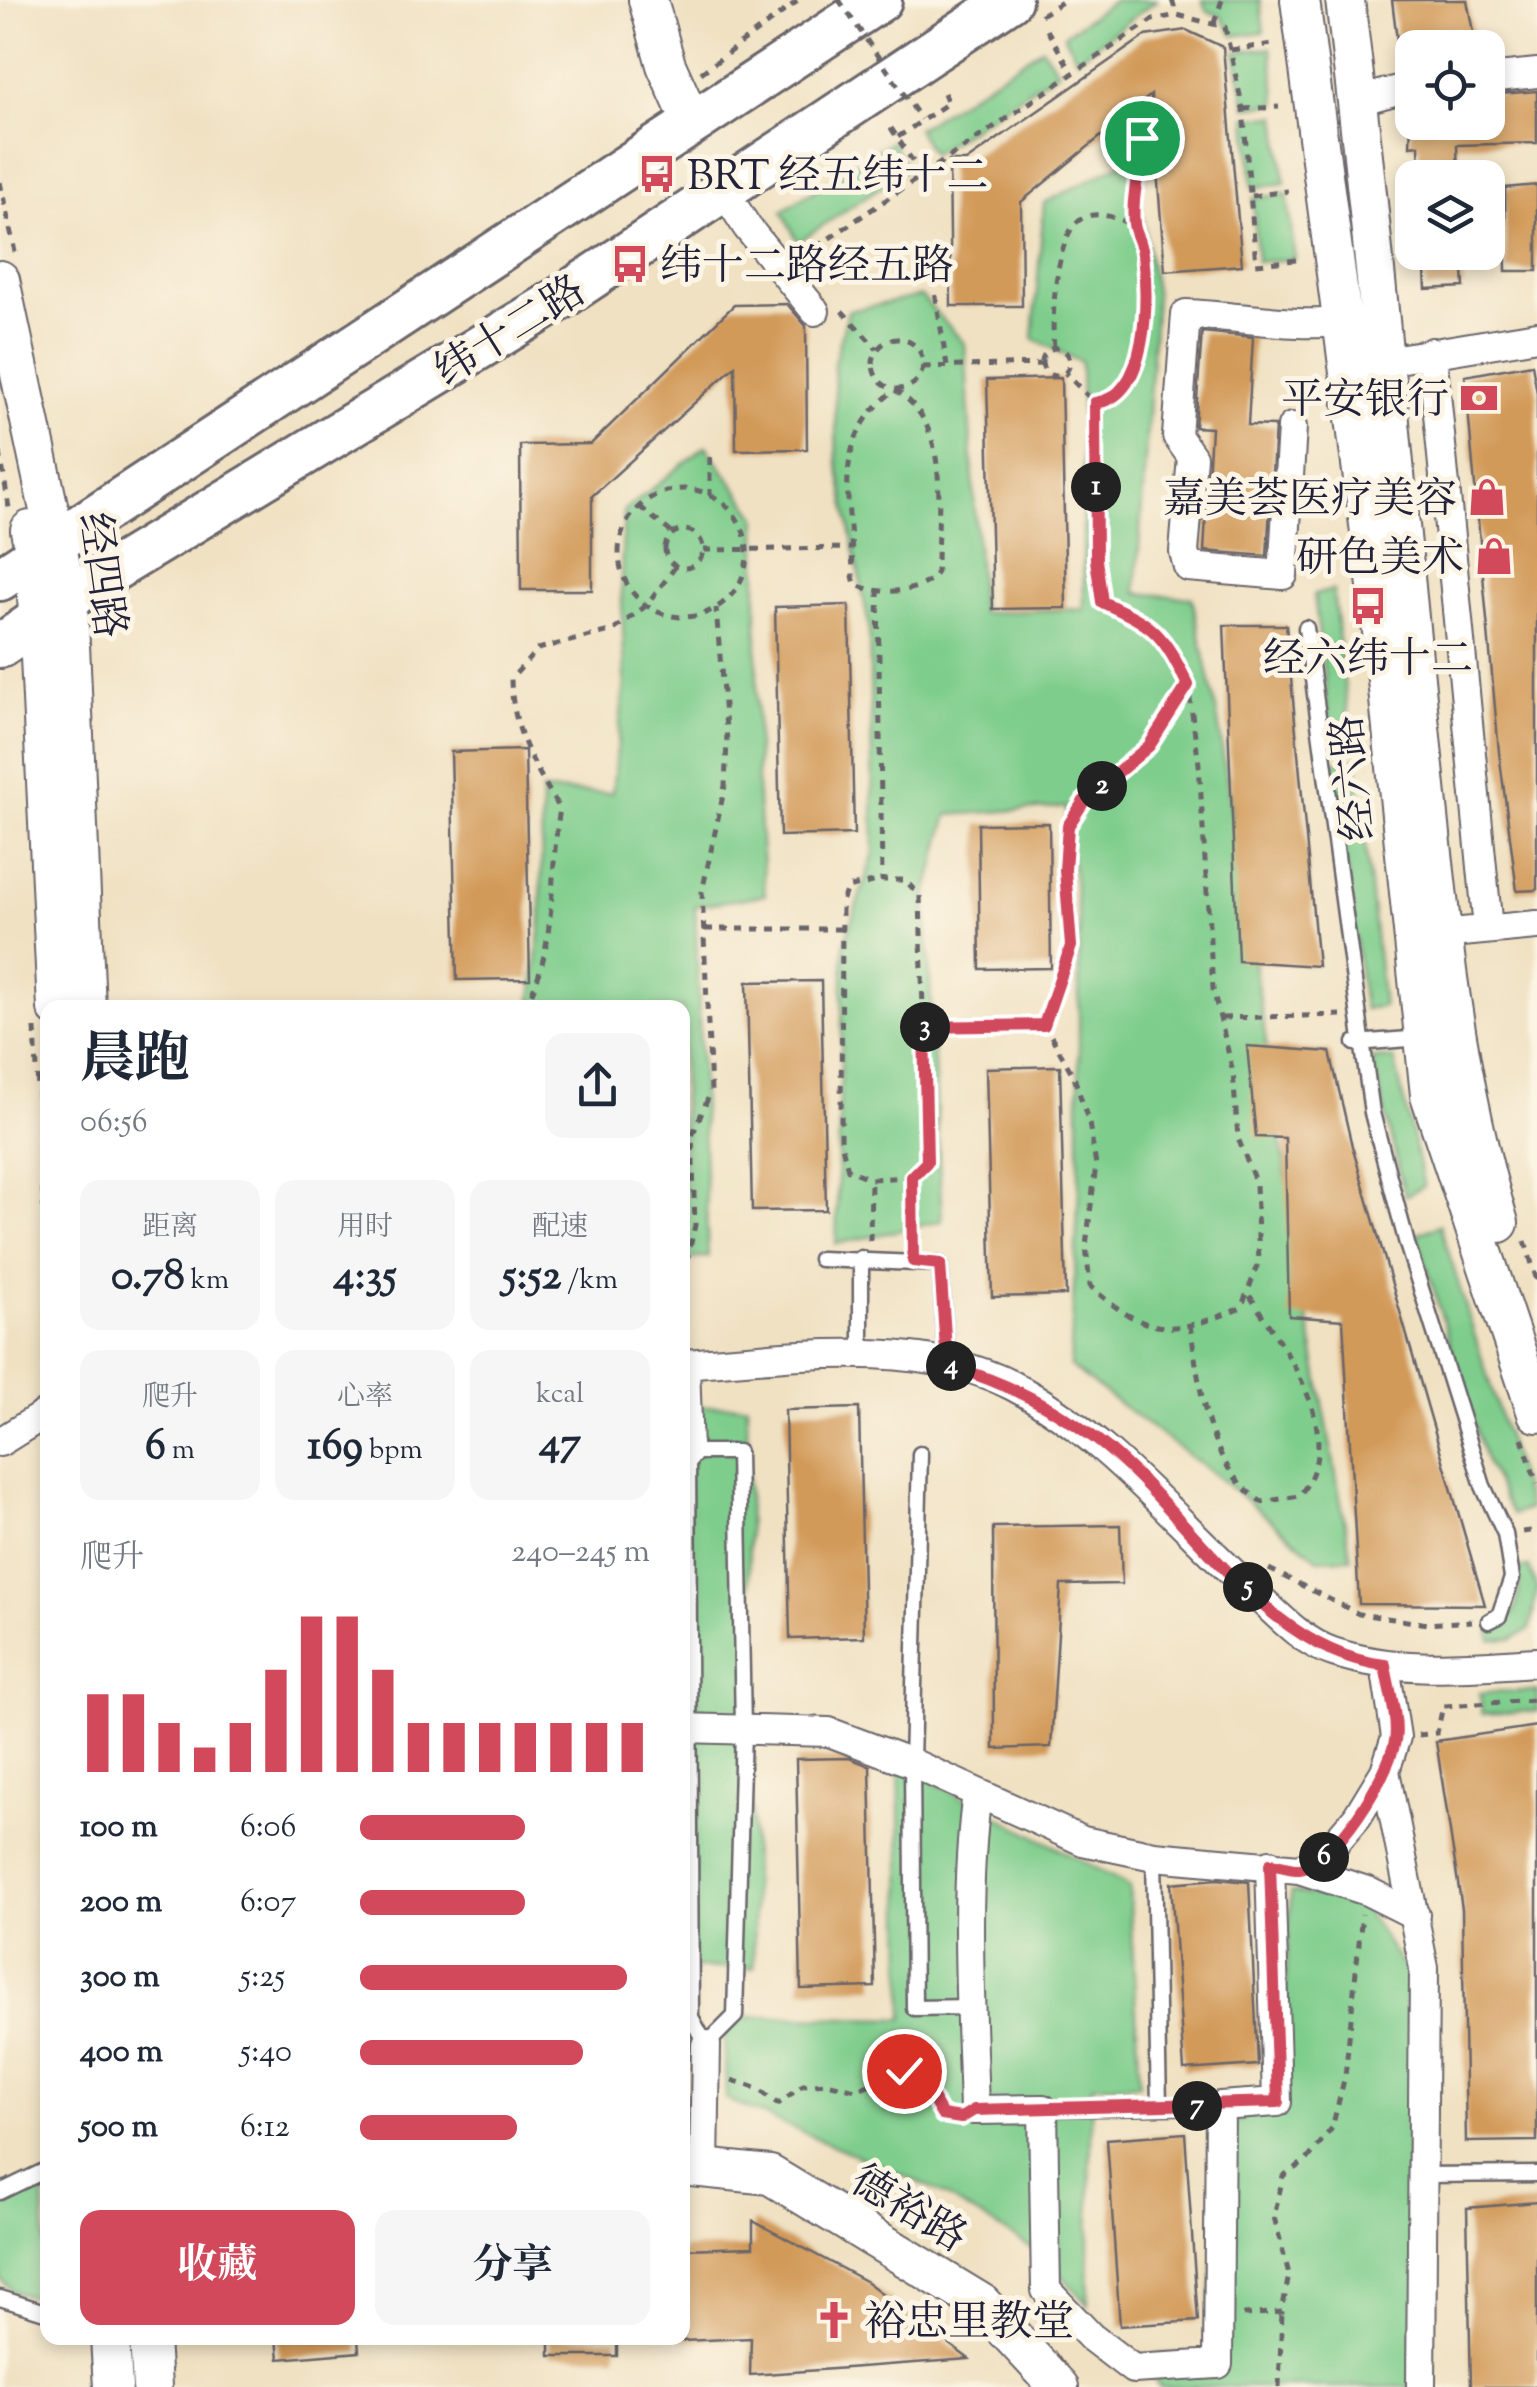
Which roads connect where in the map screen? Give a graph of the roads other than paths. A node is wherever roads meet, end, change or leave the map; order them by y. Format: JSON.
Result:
{"nodes":[{"id":1,"x":648,"y":0,"type":"edge"},
{"id":2,"x":880,"y":0,"type":"edge"},
{"id":3,"x":1010,"y":0,"type":"edge"},
{"id":4,"x":1300,"y":0,"type":"edge"},
{"id":5,"x":1344,"y":0,"type":"edge"},
{"id":6,"x":1537,"y":74,"type":"edge"},
{"id":7,"x":1505,"y":77,"type":"edge"},
{"id":8,"x":1395,"y":91,"type":"edge"},
{"id":9,"x":1358,"y":101,"type":"junction"},
{"id":10,"x":692,"y":123,"type":"junction"},
{"id":11,"x":724,"y":190,"type":"junction"},
{"id":12,"x":0,"y":280,"type":"edge"},
{"id":13,"x":815,"y":311,"type":"dead end"},
{"id":14,"x":1342,"y":322,"type":"junction"},
{"id":15,"x":1537,"y":336,"type":"edge"},
{"id":16,"x":1432,"y":352,"type":"junction"},
{"id":17,"x":1386,"y":361,"type":"junction"},
{"id":18,"x":0,"y":391,"type":"edge"},
{"id":19,"x":1292,"y":427,"type":"dead end"},
{"id":20,"x":46,"y":548,"type":"junction"},
{"id":21,"x":0,"y":578,"type":"edge"},
{"id":22,"x":52,"y":610,"type":"junction"},
{"id":23,"x":1306,"y":628,"type":"dead end"},
{"id":24,"x":0,"y":646,"type":"edge"},
{"id":25,"x":1537,"y":925,"type":"edge"},
{"id":26,"x":1488,"y":930,"type":"junction"},
{"id":27,"x":1441,"y":934,"type":"junction"},
{"id":28,"x":56,"y":1000,"type":"edge"},
{"id":29,"x":85,"y":1000,"type":"edge"},
{"id":30,"x":1424,"y":1038,"type":"junction"},
{"id":31,"x":1357,"y":1043,"type":"junction"},
{"id":32,"x":865,"y":1258,"type":"junction"},
{"id":33,"x":820,"y":1259,"type":"dead end"},
{"id":34,"x":1537,"y":1339,"type":"edge"},
{"id":35,"x":861,"y":1354,"type":"junction"},
{"id":36,"x":690,"y":1364,"type":"edge"},
{"id":37,"x":947,"y":1365,"type":"junction"},
{"id":38,"x":1537,"y":1413,"type":"edge"},
{"id":39,"x":40,"y":1417,"type":"edge"},
{"id":40,"x":0,"y":1442,"type":"edge"},
{"id":41,"x":690,"y":1452,"type":"edge"},
{"id":42,"x":920,"y":1454,"type":"dead end"},
{"id":43,"x":1489,"y":1620,"type":"road end"},
{"id":44,"x":1537,"y":1662,"type":"edge"},
{"id":45,"x":1385,"y":1665,"type":"junction"},
{"id":46,"x":690,"y":1728,"type":"edge"},
{"id":47,"x":742,"y":1730,"type":"junction"},
{"id":48,"x":912,"y":1764,"type":"junction"},
{"id":49,"x":1385,"y":1771,"type":"junction"},
{"id":50,"x":976,"y":1793,"type":"junction"},
{"id":51,"x":1154,"y":1856,"type":"junction"},
{"id":52,"x":1270,"y":1864,"type":"junction"},
{"id":53,"x":1299,"y":1869,"type":"junction"},
{"id":54,"x":1415,"y":1915,"type":"junction"},
{"id":55,"x":690,"y":1921,"type":"edge"},
{"id":56,"x":971,"y":2007,"type":"junction"},
{"id":57,"x":706,"y":2058,"type":"junction"},
{"id":58,"x":1220,"y":2106,"type":"junction"},
{"id":59,"x":1158,"y":2107,"type":"junction"},
{"id":60,"x":1043,"y":2109,"type":"junction"},
{"id":61,"x":693,"y":2167,"type":"edge"},
{"id":62,"x":40,"y":2173,"type":"edge"},
{"id":63,"x":1422,"y":2174,"type":"junction"},
{"id":64,"x":1537,"y":2174,"type":"edge"},
{"id":65,"x":0,"y":2192,"type":"edge"},
{"id":66,"x":0,"y":2298,"type":"edge"},
{"id":67,"x":40,"y":2311,"type":"edge"},
{"id":68,"x":110,"y":2345,"type":"edge"},
{"id":69,"x":149,"y":2345,"type":"edge"},
{"id":70,"x":112,"y":2387,"type":"edge"},
{"id":71,"x":152,"y":2387,"type":"edge"},
{"id":72,"x":1059,"y":2387,"type":"edge"},
{"id":73,"x":1421,"y":2387,"type":"edge"}],
"edges":[{"from":1,"to":10,"type":"main road"},
{"from":2,"to":10,"type":"main road","name":"纬十二路"},
{"from":3,"to":11,"type":"main road","name":"纬十二路"},
{"from":4,"to":14,"type":"main road","name":"经六路"},
{"from":5,"to":9,"type":"main road","name":"经六路"},
{"from":6,"to":7,"type":"street"},
{"from":8,"to":9,"type":"street"},
{"from":9,"to":17,"type":"main road","name":"经六路"},
{"from":10,"to":20,"type":"main road","name":"纬十二路"},
{"from":11,"to":13,"type":"street"},
{"from":11,"to":22,"type":"main road","name":"纬十二路"},
{"from":12,"to":20,"type":"main road","name":"经四路"},
{"from":14,"to":19,"type":"street"},
{"from":14,"to":30,"type":"main road","name":"经六路"},
{"from":15,"to":16,"type":"street"},
{"from":16,"to":17,"type":"street"},
{"from":16,"to":26,"type":"street"},
{"from":17,"to":27,"type":"main road","name":"经六路"},
{"from":18,"to":20,"type":"main road","name":"经四路"},
{"from":20,"to":21,"type":"main road","name":"纬十二路"},
{"from":20,"to":22,"type":"main road","name":"经四路"},
{"from":22,"to":24,"type":"main road","name":"纬十二路"},
{"from":22,"to":28,"type":"main road","name":"经四路"},
{"from":22,"to":29,"type":"main road","name":"经四路"},
{"from":23,"to":31,"type":"lane"},
{"from":25,"to":26,"type":"street"},
{"from":26,"to":27,"type":"street"},
{"from":27,"to":34,"type":"main road","name":"经六路"},
{"from":30,"to":31,"type":"lane"},
{"from":30,"to":38,"type":"main road","name":"经六路"},
{"from":31,"to":43,"type":"lane"},
{"from":32,"to":33,"type":"lane"},
{"from":32,"to":35,"type":"lane"},
{"from":32,"to":37,"type":"lane"},
{"from":35,"to":36,"type":"street"},
{"from":35,"to":37,"type":"street"},
{"from":37,"to":45,"type":"street"},
{"from":39,"to":40,"type":"street"},
{"from":41,"to":47,"type":"lane"},
{"from":42,"to":48,"type":"lane"},
{"from":44,"to":45,"type":"street"},
{"from":45,"to":49,"type":"street"},
{"from":46,"to":47,"type":"street"},
{"from":47,"to":48,"type":"street"},
{"from":47,"to":57,"type":"lane"},
{"from":48,"to":50,"type":"street"},
{"from":48,"to":56,"type":"lane"},
{"from":49,"to":53,"type":"street"},
{"from":49,"to":54,"type":"street"},
{"from":50,"to":51,"type":"street"},
{"from":50,"to":56,"type":"street"},
{"from":51,"to":52,"type":"street"},
{"from":51,"to":59,"type":"lane"},
{"from":52,"to":53,"type":"street"},
{"from":52,"to":58,"type":"street"},
{"from":53,"to":54,"type":"street"},
{"from":54,"to":63,"type":"street"},
{"from":55,"to":57,"type":"lane"},
{"from":56,"to":60,"type":"street"},
{"from":57,"to":61,"type":"street"},
{"from":58,"to":59,"type":"lane"},
{"from":58,"to":60,"type":"street"},
{"from":59,"to":60,"type":"lane"},
{"from":61,"to":72,"type":"main road","name":"德裕路"},
{"from":62,"to":65,"type":"lane"},
{"from":63,"to":64,"type":"lane"},
{"from":63,"to":73,"type":"street"},
{"from":66,"to":67,"type":"lane"},
{"from":68,"to":70,"type":"main road"},
{"from":69,"to":71,"type":"main road"}]}
